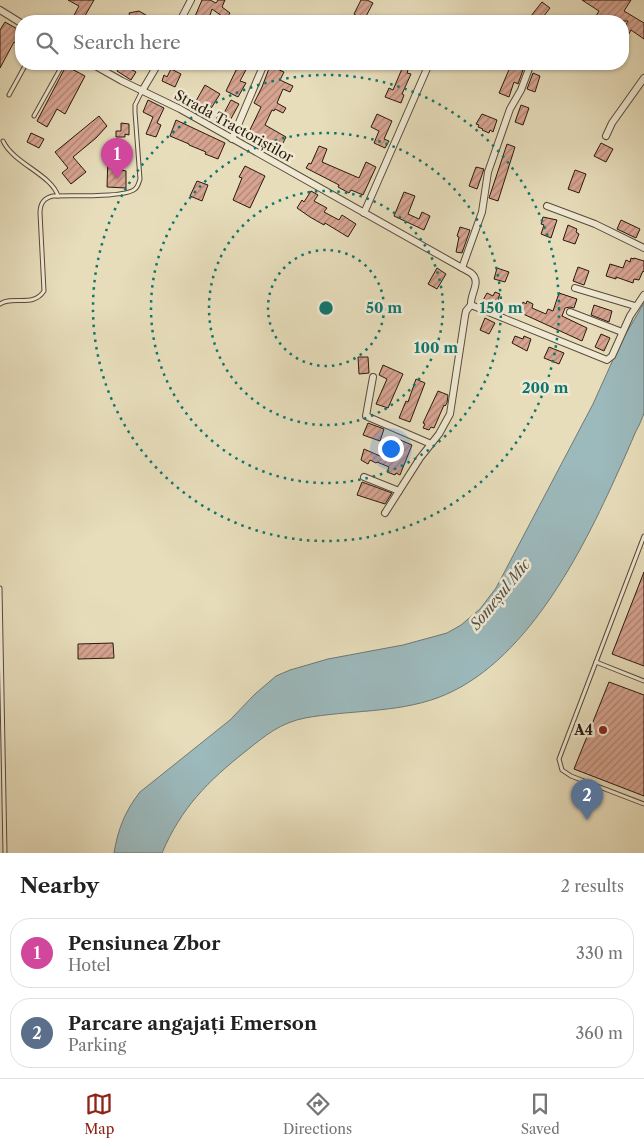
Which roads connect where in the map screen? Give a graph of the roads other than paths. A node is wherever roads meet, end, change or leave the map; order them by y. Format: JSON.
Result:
{"nodes":[{"id":1,"x":190,"y":0,"type":"edge"},
{"id":2,"x":0,"y":10,"type":"edge"},
{"id":3,"x":183,"y":15,"type":"edge"},
{"id":4,"x":15,"y":19,"type":"edge"},
{"id":5,"x":23,"y":70,"type":"edge"},
{"id":6,"x":60,"y":70,"type":"edge"},
{"id":7,"x":103,"y":70,"type":"edge"},
{"id":8,"x":154,"y":70,"type":"edge"},
{"id":9,"x":261,"y":70,"type":"edge"},
{"id":10,"x":426,"y":70,"type":"edge"},
{"id":11,"x":528,"y":70,"type":"edge"},
{"id":12,"x":644,"y":78,"type":"edge"},
{"id":13,"x":142,"y":91,"type":"junction"},
{"id":14,"x":9,"y":95,"type":"dead end"},
{"id":15,"x":34,"y":116,"type":"dead end"},
{"id":16,"x":606,"y":136,"type":"dead end"},
{"id":17,"x":232,"y":139,"type":"junction"},
{"id":18,"x":2,"y":141,"type":"dead end"},
{"id":19,"x":58,"y":196,"type":"junction"},
{"id":20,"x":547,"y":206,"type":"dead end"},
{"id":21,"x":364,"y":212,"type":"junction"},
{"id":22,"x":644,"y":248,"type":"edge"},
{"id":23,"x":462,"y":268,"type":"junction"},
{"id":24,"x":575,"y":288,"type":"dead end"},
{"id":25,"x":644,"y":295,"type":"edge"},
{"id":26,"x":0,"y":304,"type":"edge"},
{"id":27,"x":471,"y":305,"type":"junction"},
{"id":28,"x":635,"y":306,"type":"junction"},
{"id":29,"x":570,"y":312,"type":"dead end"},
{"id":30,"x":622,"y":332,"type":"junction"},
{"id":31,"x":373,"y":377,"type":"dead end"},
{"id":32,"x":431,"y":444,"type":"junction"},
{"id":33,"x":364,"y":477,"type":"dead end"},
{"id":34,"x":399,"y":491,"type":"junction"},
{"id":35,"x":385,"y":513,"type":"dead end"},
{"id":36,"x":644,"y":536,"type":"edge"},
{"id":37,"x":0,"y":588,"type":"edge"},
{"id":38,"x":596,"y":662,"type":"junction"},
{"id":39,"x":644,"y":680,"type":"edge"},
{"id":40,"x":644,"y":804,"type":"edge"},
{"id":41,"x":5,"y":853,"type":"edge"}],
"edges":[{"from":1,"to":3,"type":"street"},
{"from":2,"to":4,"type":"street"},
{"from":5,"to":14,"type":"lane"},
{"from":6,"to":15,"type":"lane"},
{"from":7,"to":13,"type":"street","name":"Strada Tractoriștilor"},
{"from":8,"to":13,"type":"street"},
{"from":9,"to":17,"type":"street"},
{"from":10,"to":21,"type":"street"},
{"from":11,"to":23,"type":"street"},
{"from":12,"to":16,"type":"street"},
{"from":13,"to":17,"type":"street","name":"Strada Tractoriștilor"},
{"from":13,"to":19,"type":"lane"},
{"from":17,"to":21,"type":"street","name":"Strada Tractoriștilor"},
{"from":18,"to":19,"type":"lane"},
{"from":19,"to":26,"type":"lane"},
{"from":20,"to":22,"type":"street"},
{"from":21,"to":23,"type":"street","name":"Strada Tractoriștilor"},
{"from":23,"to":27,"type":"street","name":"Strada Tractoriștilor"},
{"from":24,"to":28,"type":"street"},
{"from":25,"to":28,"type":"street"},
{"from":27,"to":30,"type":"street"},
{"from":27,"to":32,"type":"street"},
{"from":28,"to":30,"type":"street"},
{"from":29,"to":30,"type":"street"},
{"from":31,"to":32,"type":"street"},
{"from":32,"to":34,"type":"street"},
{"from":33,"to":34,"type":"street"},
{"from":34,"to":35,"type":"street"},
{"from":36,"to":38,"type":"lane"},
{"from":37,"to":41,"type":"lane"},
{"from":38,"to":39,"type":"lane"},
{"from":38,"to":40,"type":"lane"}]}
